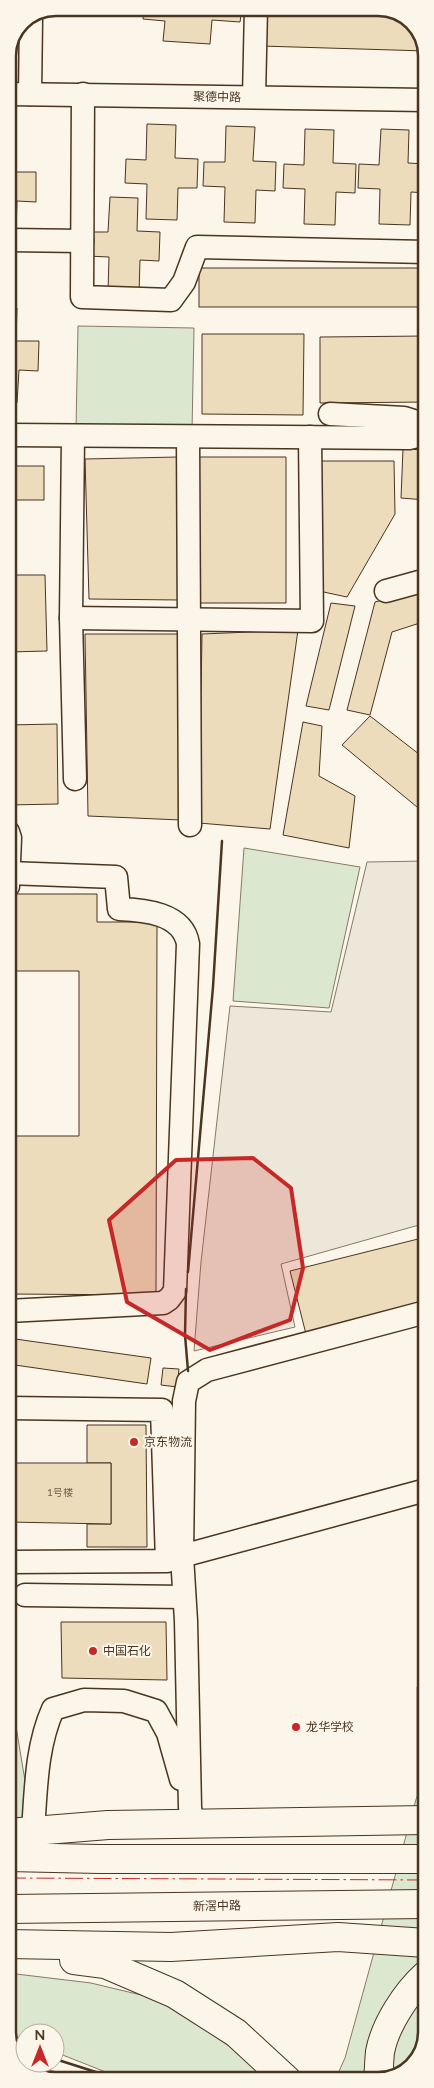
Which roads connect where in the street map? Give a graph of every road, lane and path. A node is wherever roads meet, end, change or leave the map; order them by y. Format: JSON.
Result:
{"nodes":[{"id":1,"x":256,"y":16,"type":"edge"},
{"id":2,"x":31,"y":26,"type":"edge"},
{"id":3,"x":16,"y":94,"type":"edge"},
{"id":4,"x":30,"y":94,"type":"junction"},
{"id":5,"x":83,"y":94,"type":"junction"},
{"id":6,"x":254,"y":97,"type":"junction"},
{"id":7,"x":417,"y":100,"type":"edge"},
{"id":8,"x":16,"y":240,"type":"edge"},
{"id":9,"x":82,"y":241,"type":"junction"},
{"id":10,"x":417,"y":252,"type":"edge"},
{"id":11,"x":330,"y":414,"type":"dead end"},
{"id":12,"x":417,"y":422,"type":"edge"},
{"id":13,"x":16,"y":435,"type":"edge"},
{"id":14,"x":72,"y":436,"type":"junction"},
{"id":15,"x":417,"y":436,"type":"edge"},
{"id":16,"x":188,"y":437,"type":"junction"},
{"id":17,"x":310,"y":437,"type":"junction"},
{"id":18,"x":417,"y":582,"type":"edge"},
{"id":19,"x":386,"y":591,"type":"dead end"},
{"id":20,"x":71,"y":618,"type":"junction"},
{"id":21,"x":189,"y":620,"type":"junction"},
{"id":22,"x":75,"y":779,"type":"dead end"},
{"id":23,"x":190,"y":825,"type":"dead end"},
{"id":24,"x":16,"y":880,"type":"edge"},
{"id":25,"x":17,"y":1311,"type":"edge"},
{"id":26,"x":418,"y":1314,"type":"edge"},
{"id":27,"x":17,"y":1408,"type":"edge"},
{"id":28,"x":418,"y":1492,"type":"edge"},
{"id":29,"x":182,"y":1556,"type":"junction"},
{"id":30,"x":17,"y":1562,"type":"edge"},
{"id":31,"x":25,"y":1595,"type":"dead end"},
{"id":32,"x":184,"y":1597,"type":"junction"},
{"id":33,"x":418,"y":1813,"type":"edge"},
{"id":34,"x":191,"y":1816,"type":"junction"},
{"id":35,"x":418,"y":1820,"type":"edge"},
{"id":36,"x":316,"y":1822,"type":"junction"},
{"id":37,"x":20,"y":1832,"type":"edge"},
{"id":38,"x":17,"y":1857,"type":"edge"},
{"id":39,"x":418,"y":1858,"type":"edge"},
{"id":40,"x":418,"y":1904,"type":"edge"},
{"id":41,"x":17,"y":1909,"type":"edge"},
{"id":42,"x":418,"y":1942,"type":"edge"},
{"id":43,"x":17,"y":1944,"type":"edge"},
{"id":44,"x":17,"y":1953,"type":"edge"},
{"id":45,"x":418,"y":1981,"type":"edge"},
{"id":46,"x":278,"y":2071,"type":"edge"},
{"id":47,"x":379,"y":2071,"type":"edge"}],
"edges":[{"from":1,"to":6,"type":"street"},
{"from":2,"to":4,"type":"street"},
{"from":3,"to":4,"type":"street","name":"聚德中路"},
{"from":4,"to":5,"type":"street","name":"聚德中路"},
{"from":5,"to":6,"type":"street","name":"聚德中路"},
{"from":5,"to":9,"type":"street"},
{"from":6,"to":7,"type":"street","name":"聚德中路"},
{"from":8,"to":9,"type":"street"},
{"from":9,"to":10,"type":"street"},
{"from":11,"to":12,"type":"street"},
{"from":13,"to":14,"type":"street"},
{"from":14,"to":16,"type":"street"},
{"from":14,"to":20,"type":"street"},
{"from":15,"to":17,"type":"street"},
{"from":16,"to":17,"type":"street"},
{"from":16,"to":21,"type":"street"},
{"from":17,"to":21,"type":"street"},
{"from":18,"to":19,"type":"street"},
{"from":20,"to":21,"type":"street"},
{"from":20,"to":22,"type":"street"},
{"from":21,"to":23,"type":"street"},
{"from":24,"to":25,"type":"street"},
{"from":26,"to":29,"type":"street"},
{"from":27,"to":30,"type":"street"},
{"from":28,"to":29,"type":"street"},
{"from":29,"to":32,"type":"street"},
{"from":31,"to":32,"type":"street"},
{"from":32,"to":34,"type":"street"},
{"from":33,"to":36,"type":"highway"},
{"from":34,"to":36,"type":"highway"},
{"from":34,"to":37,"type":"highway"},
{"from":34,"to":37,"type":"street"},
{"from":35,"to":36,"type":"highway"},
{"from":38,"to":39,"type":"highway"},
{"from":40,"to":41,"type":"highway","name":"新滘中路"},
{"from":42,"to":43,"type":"highway"},
{"from":44,"to":46,"type":"highway"},
{"from":45,"to":47,"type":"highway"}]}
